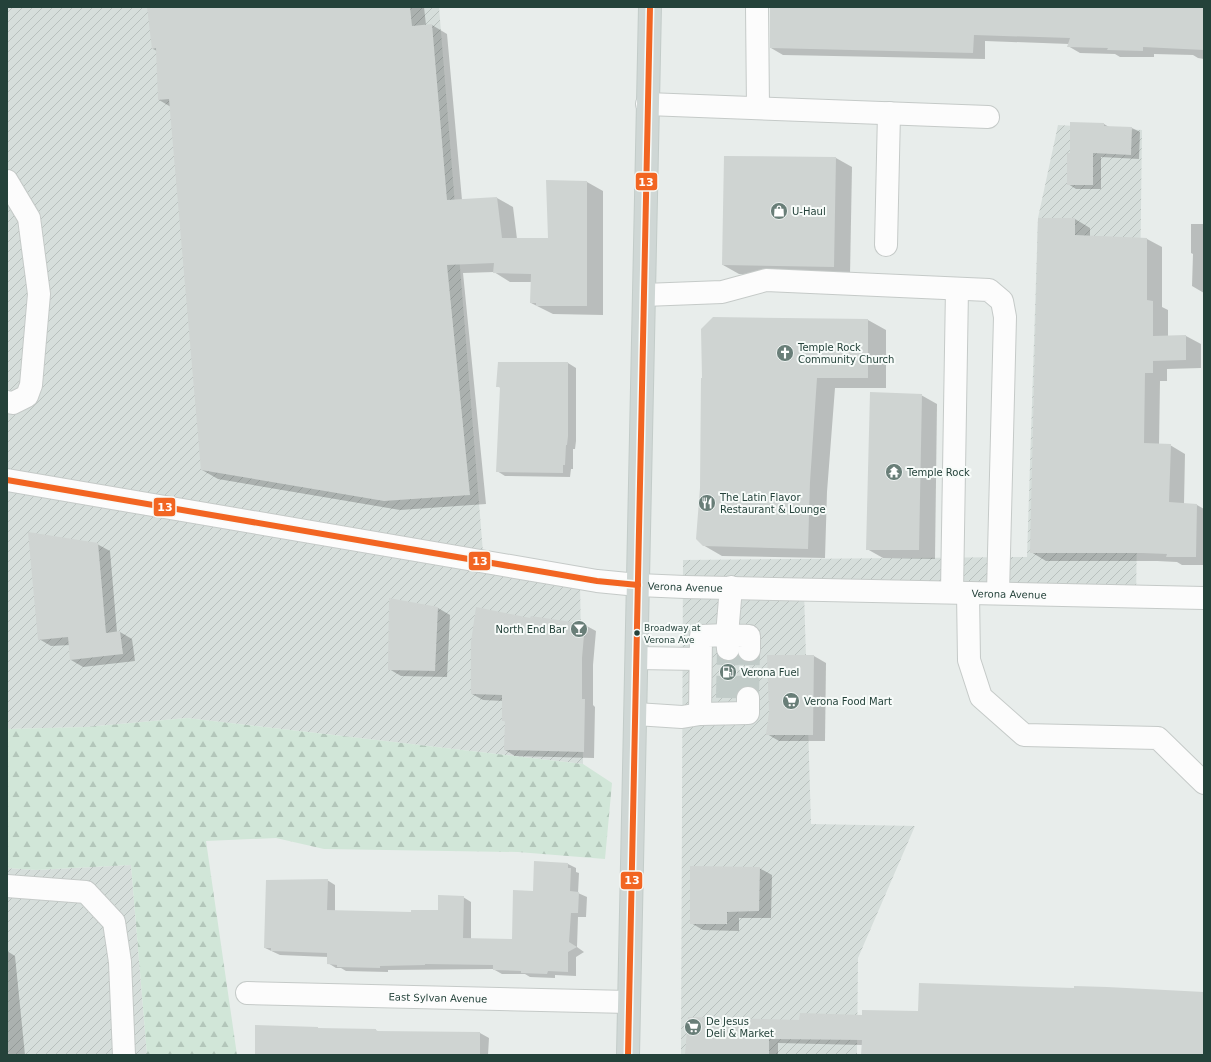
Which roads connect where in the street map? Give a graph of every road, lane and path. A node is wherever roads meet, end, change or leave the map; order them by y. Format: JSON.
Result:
{"nodes":[{"id":1,"x":650,"y":7,"type":"edge"},
{"id":2,"x":757,"y":7,"type":"edge"},
{"id":3,"x":647,"y":104,"type":"junction"},
{"id":4,"x":758,"y":108,"type":"junction"},
{"id":5,"x":889,"y":113,"type":"junction"},
{"id":6,"x":988,"y":117,"type":"dead end"},
{"id":7,"x":7,"y":181,"type":"edge"},
{"id":8,"x":886,"y":245,"type":"dead end"},
{"id":9,"x":957,"y":289,"type":"junction"},
{"id":10,"x":644,"y":295,"type":"junction"},
{"id":11,"x":7,"y":402,"type":"edge"},
{"id":12,"x":7,"y":480,"type":"edge"},
{"id":13,"x":638,"y":585,"type":"junction"},
{"id":14,"x":731,"y":587,"type":"junction"},
{"id":15,"x":960,"y":592,"type":"junction"},
{"id":16,"x":998,"y":593,"type":"junction"},
{"id":17,"x":1204,"y":598,"type":"edge"},
{"id":18,"x":728,"y":642,"type":"junction"},
{"id":19,"x":749,"y":650,"type":"tunnel mouth"},
{"id":20,"x":637,"y":658,"type":"junction"},
{"id":21,"x":700,"y":659,"type":"junction"},
{"id":22,"x":748,"y":698,"type":"tunnel mouth"},
{"id":23,"x":636,"y":714,"type":"junction"},
{"id":24,"x":700,"y":714,"type":"junction"},
{"id":25,"x":1204,"y":783,"type":"edge"},
{"id":26,"x":7,"y":886,"type":"edge"},
{"id":27,"x":247,"y":993,"type":"dead end"},
{"id":28,"x":629,"y":1002,"type":"junction"},
{"id":29,"x":124,"y":1055,"type":"edge"},
{"id":30,"x":628,"y":1055,"type":"edge"}],
"edges":[{"from":1,"to":3,"type":"main road"},
{"from":2,"to":4,"type":"street"},
{"from":3,"to":4,"type":"street"},
{"from":3,"to":10,"type":"main road"},
{"from":4,"to":5,"type":"street"},
{"from":5,"to":6,"type":"street"},
{"from":5,"to":8,"type":"street"},
{"from":7,"to":11,"type":"street"},
{"from":9,"to":10,"type":"street"},
{"from":9,"to":15,"type":"street"},
{"from":9,"to":16,"type":"street"},
{"from":10,"to":13,"type":"main road"},
{"from":12,"to":13,"type":"street","name":"Verona Avenue"},
{"from":13,"to":14,"type":"street","name":"Verona Avenue"},
{"from":13,"to":20,"type":"main road"},
{"from":14,"to":15,"type":"street","name":"Verona Avenue"},
{"from":14,"to":18,"type":"street"},
{"from":15,"to":16,"type":"street","name":"Verona Avenue"},
{"from":15,"to":25,"type":"street"},
{"from":16,"to":17,"type":"street","name":"Verona Avenue"},
{"from":18,"to":19,"type":"street"},
{"from":18,"to":21,"type":"street"},
{"from":20,"to":21,"type":"street"},
{"from":20,"to":23,"type":"main road"},
{"from":21,"to":24,"type":"street"},
{"from":22,"to":24,"type":"street"},
{"from":23,"to":24,"type":"street"},
{"from":23,"to":28,"type":"main road"},
{"from":26,"to":29,"type":"street"},
{"from":27,"to":28,"type":"street","name":"East Sylvan Avenue"},
{"from":28,"to":30,"type":"main road"}]}
